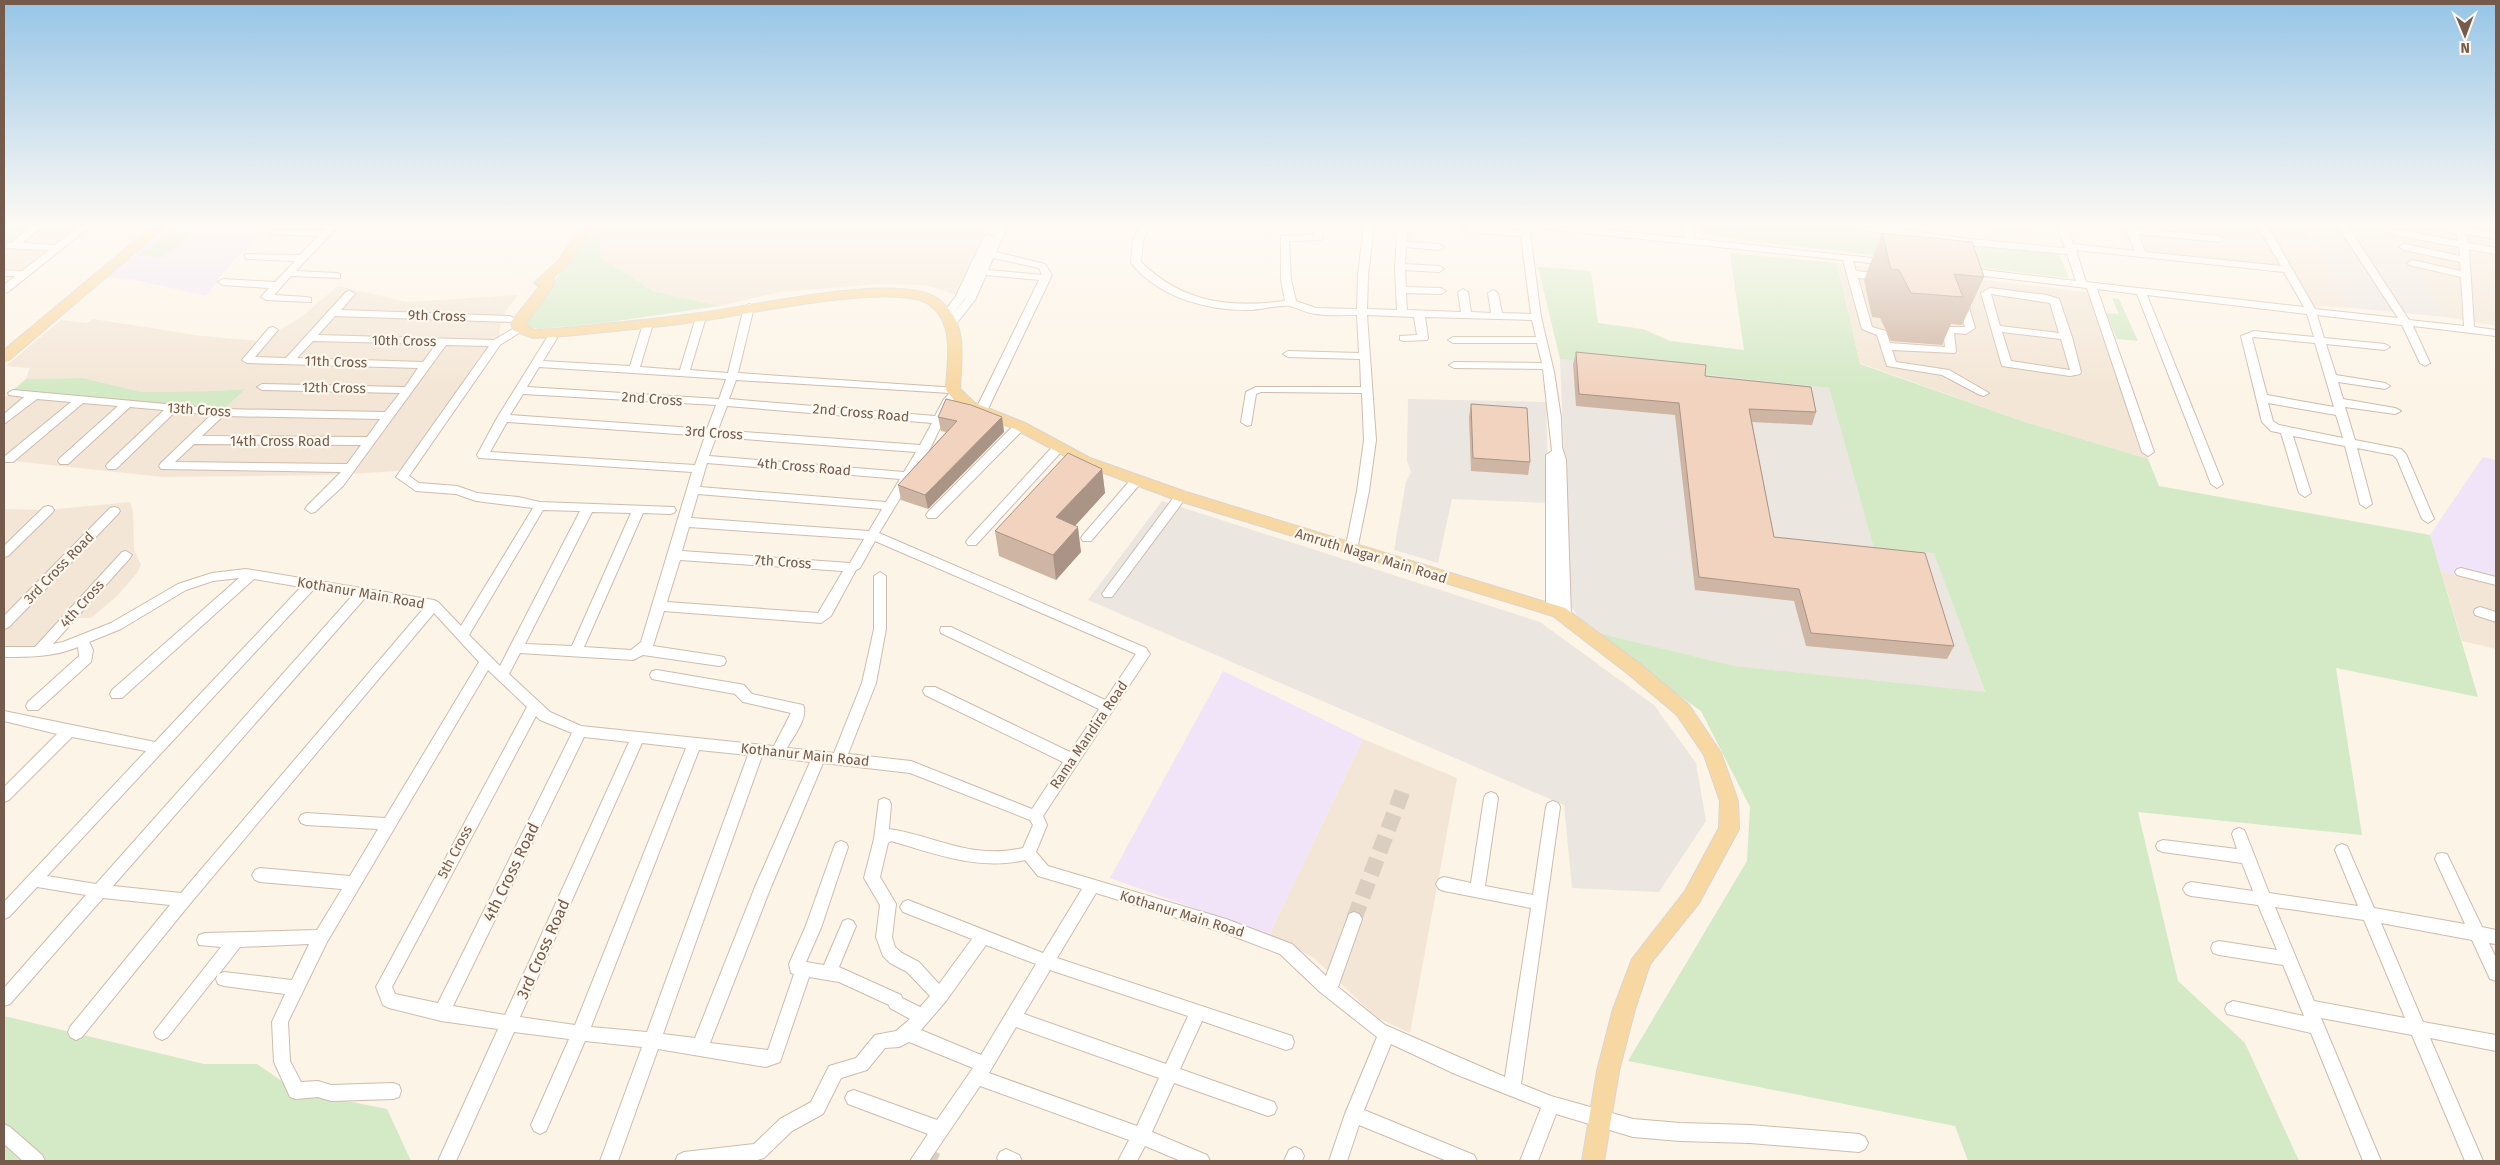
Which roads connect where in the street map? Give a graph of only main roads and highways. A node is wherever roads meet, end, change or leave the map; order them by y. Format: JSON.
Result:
{"nodes":[{"id":1,"x":85,"y":279,"type":"edge"},
{"id":2,"x":96,"y":279,"type":"edge"},
{"id":3,"x":544,"y":279,"type":"edge"},
{"id":4,"x":548,"y":279,"type":"edge"},
{"id":5,"x":642,"y":325,"type":"junction"},
{"id":6,"x":515,"y":332,"type":"junction"},
{"id":7,"x":4,"y":348,"type":"edge"},
{"id":8,"x":4,"y":357,"type":"edge"},
{"id":9,"x":1593,"y":1161,"type":"edge"}],
"edges":[{"from":1,"to":7,"type":"main road"},
{"from":2,"to":8,"type":"main road"},
{"from":3,"to":6,"type":"main road"},
{"from":4,"to":6,"type":"main road"},
{"from":5,"to":6,"type":"main road"},
{"from":5,"to":6,"type":"main road"},
{"from":5,"to":9,"type":"main road","name":"Amruth Nagar Main Road"}]}
